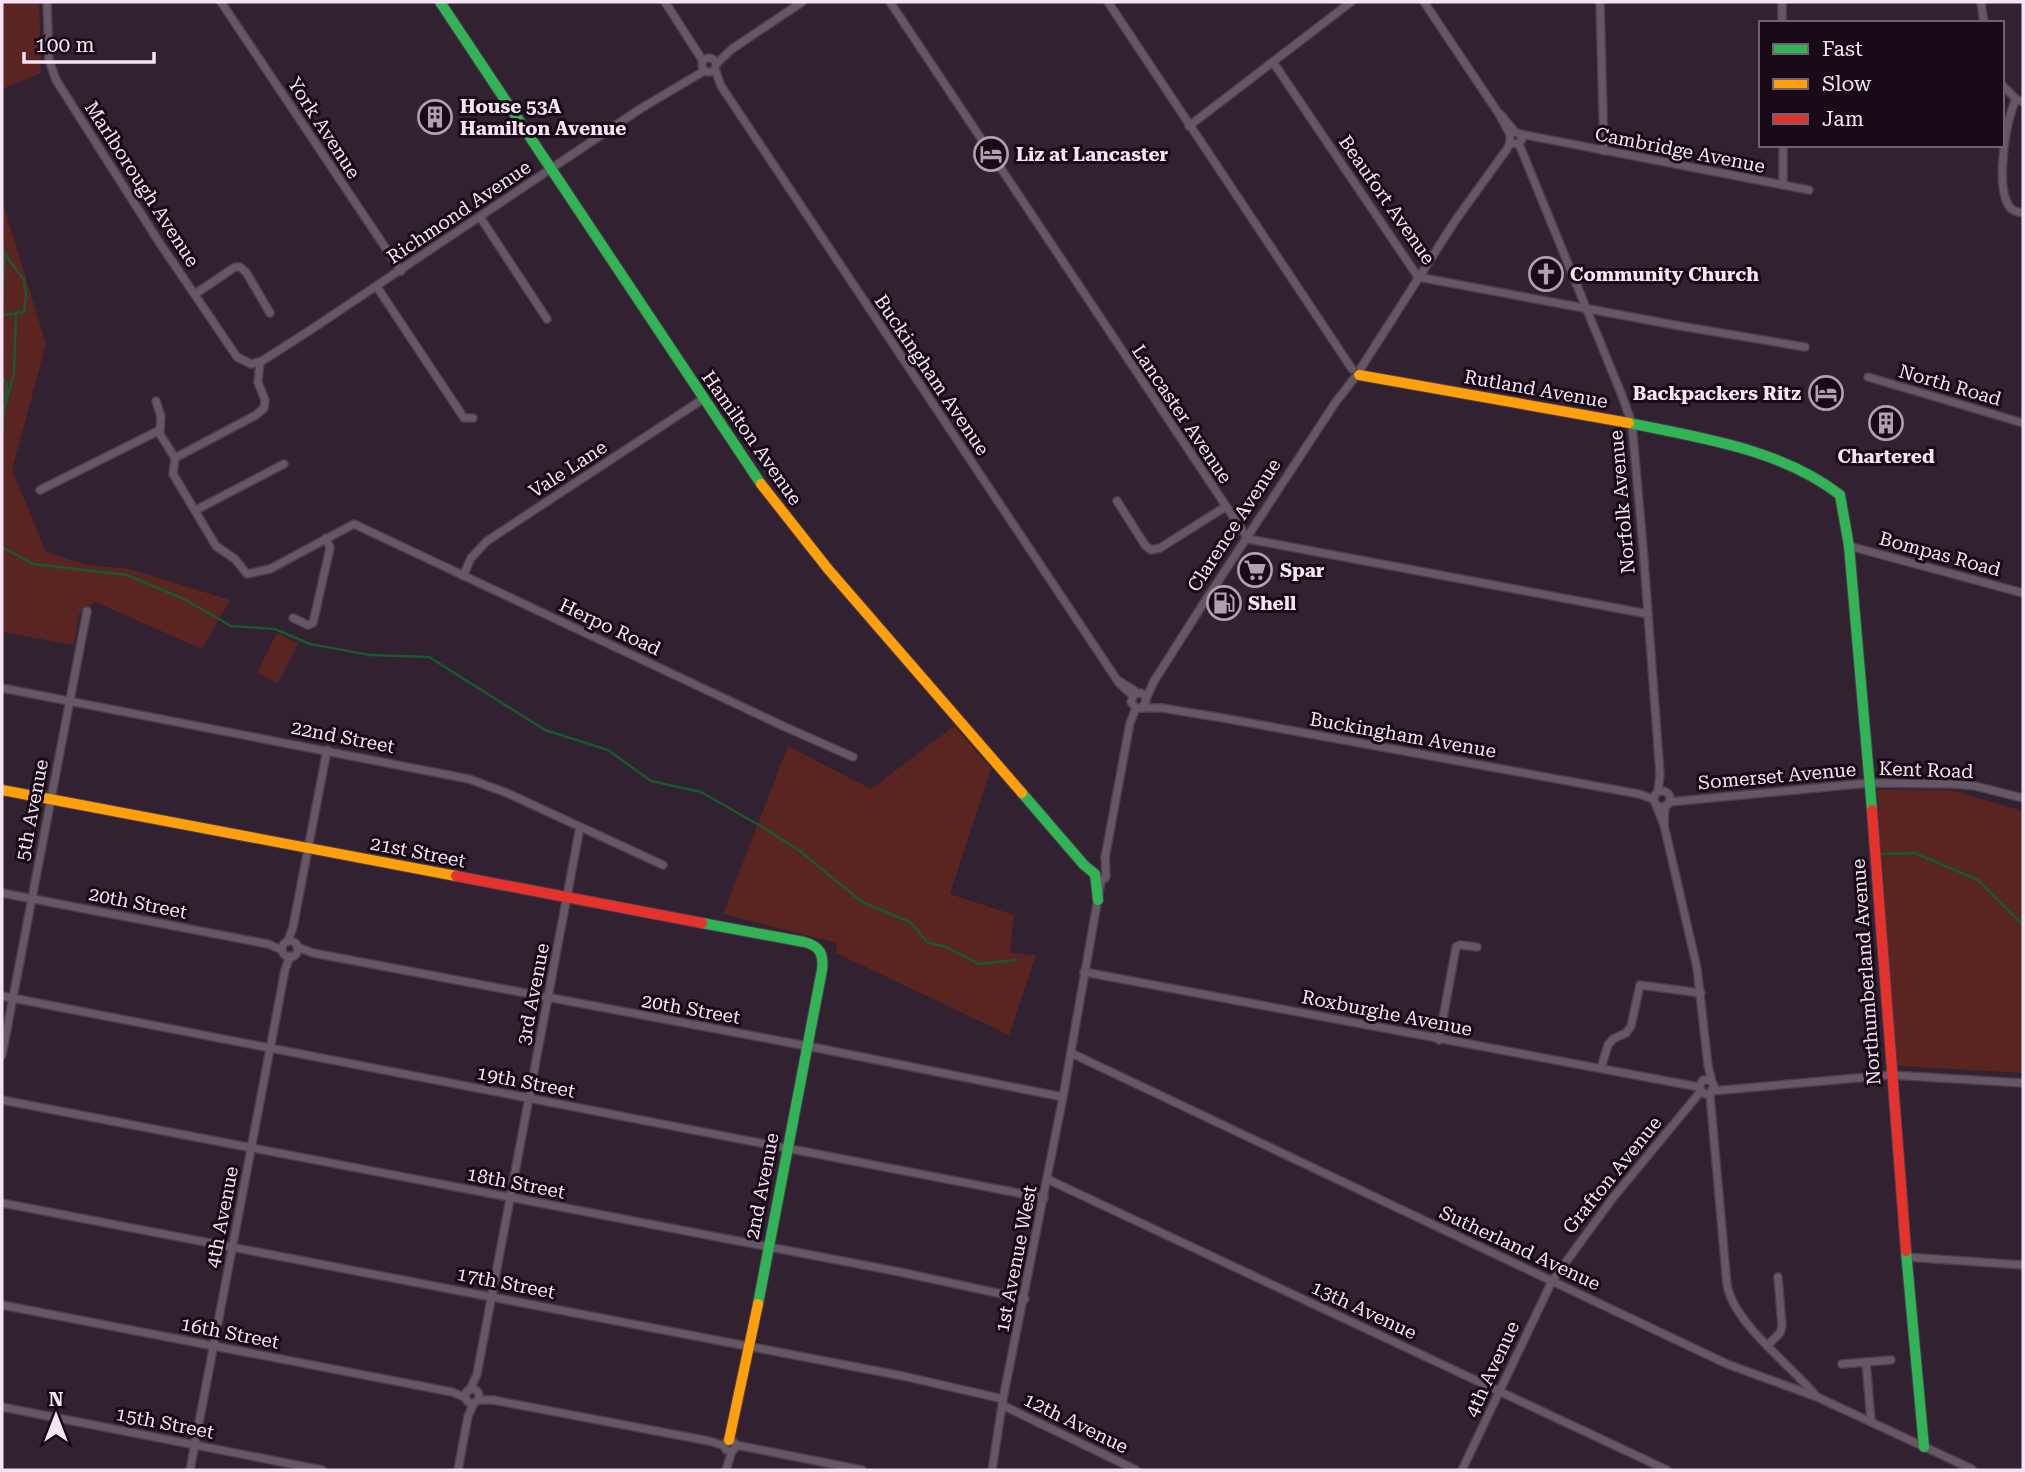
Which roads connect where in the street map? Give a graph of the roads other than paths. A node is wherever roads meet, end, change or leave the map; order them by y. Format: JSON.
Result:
{"nodes":[{"id":1,"x":47,"y":2,"type":"edge"},
{"id":2,"x":221,"y":2,"type":"edge"},
{"id":3,"x":440,"y":2,"type":"edge"},
{"id":4,"x":665,"y":2,"type":"edge"},
{"id":5,"x":802,"y":2,"type":"edge"},
{"id":6,"x":890,"y":2,"type":"edge"},
{"id":7,"x":1108,"y":2,"type":"edge"},
{"id":8,"x":1351,"y":2,"type":"edge"},
{"id":9,"x":1424,"y":2,"type":"edge"},
{"id":10,"x":1600,"y":2,"type":"edge"},
{"id":11,"x":1782,"y":2,"type":"edge"},
{"id":12,"x":1981,"y":2,"type":"edge"},
{"id":13,"x":1782,"y":21,"type":"edge"},
{"id":14,"x":1984,"y":21,"type":"edge"},
{"id":15,"x":1273,"y":62,"type":"junction"},
{"id":16,"x":708,"y":65,"type":"junction"},
{"id":17,"x":2004,"y":87,"type":"edge"},
{"id":18,"x":2020,"y":101,"type":"edge"},
{"id":19,"x":1189,"y":126,"type":"junction"},
{"id":20,"x":1514,"y":139,"type":"junction"},
{"id":21,"x":1783,"y":147,"type":"edge"},
{"id":22,"x":1604,"y":151,"type":"junction"},
{"id":23,"x":550,"y":169,"type":"junction"},
{"id":24,"x":1783,"y":185,"type":"junction"},
{"id":25,"x":1809,"y":190,"type":"dead end"},
{"id":26,"x":2023,"y":213,"type":"edge"},
{"id":27,"x":480,"y":217,"type":"junction"},
{"id":28,"x":401,"y":271,"type":"junction"},
{"id":29,"x":1419,"y":277,"type":"junction"},
{"id":30,"x":377,"y":287,"type":"junction"},
{"id":31,"x":195,"y":294,"type":"junction"},
{"id":32,"x":1586,"y":309,"type":"junction"},
{"id":33,"x":271,"y":313,"type":"dead end"},
{"id":34,"x":547,"y":319,"type":"dead end"},
{"id":35,"x":1805,"y":346,"type":"dead end"},
{"id":36,"x":255,"y":363,"type":"junction"},
{"id":37,"x":1357,"y":370,"type":"junction"},
{"id":38,"x":1868,"y":377,"type":"dead end"},
{"id":39,"x":703,"y":399,"type":"junction"},
{"id":40,"x":156,"y":401,"type":"dead end"},
{"id":41,"x":474,"y":418,"type":"dead end"},
{"id":42,"x":2023,"y":423,"type":"edge"},
{"id":43,"x":1632,"y":424,"type":"junction"},
{"id":44,"x":160,"y":431,"type":"junction"},
{"id":45,"x":174,"y":458,"type":"junction"},
{"id":46,"x":284,"y":464,"type":"dead end"},
{"id":47,"x":40,"y":490,"type":"dead end"},
{"id":48,"x":1840,"y":495,"type":"joint"},
{"id":49,"x":1117,"y":501,"type":"dead end"},
{"id":50,"x":1225,"y":507,"type":"junction"},
{"id":51,"x":196,"y":510,"type":"junction"},
{"id":52,"x":326,"y":538,"type":"junction"},
{"id":53,"x":1248,"y":539,"type":"junction"},
{"id":54,"x":1849,"y":546,"type":"junction"},
{"id":55,"x":463,"y":576,"type":"junction"},
{"id":56,"x":2023,"y":593,"type":"edge"},
{"id":57,"x":87,"y":611,"type":"dead end"},
{"id":58,"x":1648,"y":614,"type":"junction"},
{"id":59,"x":293,"y":618,"type":"dead end"},
{"id":60,"x":2,"y":688,"type":"edge"},
{"id":61,"x":1139,"y":700,"type":"junction"},
{"id":62,"x":70,"y":701,"type":"junction"},
{"id":63,"x":327,"y":750,"type":"junction"},
{"id":64,"x":853,"y":757,"type":"dead end"},
{"id":65,"x":1869,"y":783,"type":"junction"},
{"id":66,"x":2,"y":790,"type":"edge"},
{"id":67,"x":1662,"y":798,"type":"junction"},
{"id":68,"x":2023,"y":798,"type":"edge"},
{"id":69,"x":50,"y":800,"type":"junction"},
{"id":70,"x":580,"y":827,"type":"junction"},
{"id":71,"x":308,"y":850,"type":"junction"},
{"id":72,"x":663,"y":865,"type":"dead end"},
{"id":73,"x":1099,"y":875,"type":"junction"},
{"id":74,"x":2,"y":893,"type":"edge"},
{"id":75,"x":567,"y":898,"type":"junction"},
{"id":76,"x":32,"y":900,"type":"junction"},
{"id":77,"x":1098,"y":900,"type":"joint"},
{"id":78,"x":1477,"y":947,"type":"dead end"},
{"id":79,"x":290,"y":948,"type":"junction"},
{"id":80,"x":824,"y":954,"type":"joint"},
{"id":81,"x":1084,"y":972,"type":"junction"},
{"id":82,"x":1701,"y":993,"type":"junction"},
{"id":83,"x":2,"y":996,"type":"edge"},
{"id":84,"x":13,"y":998,"type":"junction"},
{"id":85,"x":549,"y":998,"type":"junction"},
{"id":86,"x":1439,"y":1040,"type":"junction"},
{"id":87,"x":807,"y":1046,"type":"junction"},
{"id":88,"x":271,"y":1048,"type":"junction"},
{"id":89,"x":1071,"y":1053,"type":"junction"},
{"id":90,"x":2,"y":1055,"type":"edge"},
{"id":91,"x":1601,"y":1068,"type":"junction"},
{"id":92,"x":1891,"y":1075,"type":"junction"},
{"id":93,"x":2023,"y":1083,"type":"edge"},
{"id":94,"x":1707,"y":1087,"type":"junction"},
{"id":95,"x":1063,"y":1097,"type":"junction"},
{"id":96,"x":529,"y":1098,"type":"junction"},
{"id":97,"x":2,"y":1100,"type":"edge"},
{"id":98,"x":788,"y":1146,"type":"junction"},
{"id":99,"x":251,"y":1147,"type":"junction"},
{"id":100,"x":1048,"y":1179,"type":"junction"},
{"id":101,"x":510,"y":1198,"type":"junction"},
{"id":102,"x":1044,"y":1198,"type":"junction"},
{"id":103,"x":2,"y":1203,"type":"edge"},
{"id":104,"x":232,"y":1247,"type":"junction"},
{"id":105,"x":769,"y":1248,"type":"junction"},
{"id":106,"x":1906,"y":1257,"type":"junction"},
{"id":107,"x":2023,"y":1265,"type":"edge"},
{"id":108,"x":1778,"y":1277,"type":"dead end"},
{"id":109,"x":1552,"y":1280,"type":"junction"},
{"id":110,"x":491,"y":1296,"type":"junction"},
{"id":111,"x":1025,"y":1298,"type":"junction"},
{"id":112,"x":2,"y":1305,"type":"edge"},
{"id":113,"x":1768,"y":1345,"type":"junction"},
{"id":114,"x":214,"y":1346,"type":"junction"},
{"id":115,"x":750,"y":1348,"type":"junction"},
{"id":116,"x":1891,"y":1360,"type":"dead end"},
{"id":117,"x":1866,"y":1363,"type":"junction"},
{"id":118,"x":1842,"y":1364,"type":"dead end"},
{"id":119,"x":1500,"y":1392,"type":"junction"},
{"id":120,"x":472,"y":1396,"type":"junction"},
{"id":121,"x":1817,"y":1396,"type":"junction"},
{"id":122,"x":1003,"y":1402,"type":"junction"},
{"id":123,"x":2,"y":1407,"type":"edge"},
{"id":124,"x":1871,"y":1421,"type":"junction"},
{"id":125,"x":195,"y":1445,"type":"junction"},
{"id":126,"x":731,"y":1445,"type":"junction"},
{"id":127,"x":1924,"y":1447,"type":"junction"},
{"id":128,"x":727,"y":1467,"type":"edge"},
{"id":129,"x":1968,"y":1469,"type":"edge"},
{"id":130,"x":190,"y":1470,"type":"edge"},
{"id":131,"x":322,"y":1470,"type":"edge"},
{"id":132,"x":458,"y":1470,"type":"edge"},
{"id":133,"x":862,"y":1470,"type":"edge"},
{"id":134,"x":992,"y":1470,"type":"edge"},
{"id":135,"x":1136,"y":1470,"type":"edge"},
{"id":136,"x":1462,"y":1470,"type":"edge"},
{"id":137,"x":1667,"y":1470,"type":"edge"}],
"edges":[{"from":1,"to":31,"type":"street","name":"Marlborough Avenue"},
{"from":2,"to":28,"type":"street","name":"York Avenue"},
{"from":3,"to":23,"type":"street","name":"Hamilton Avenue"},
{"from":4,"to":16,"type":"street","name":"Buckingham Avenue"},
{"from":5,"to":16,"type":"street","name":"Richmond Avenue"},
{"from":6,"to":50,"type":"street","name":"Lancaster Avenue"},
{"from":7,"to":19,"type":"street"},
{"from":8,"to":15,"type":"street"},
{"from":9,"to":20,"type":"street"},
{"from":10,"to":22,"type":"street"},
{"from":11,"to":13,"type":"street"},
{"from":12,"to":14,"type":"street"},
{"from":15,"to":19,"type":"street"},
{"from":15,"to":29,"type":"street","name":"Beaufort Avenue"},
{"from":16,"to":23,"type":"street","name":"Richmond Avenue"},
{"from":16,"to":61,"type":"street","name":"Buckingham Avenue"},
{"from":17,"to":18,"type":"street"},
{"from":18,"to":26,"type":"street"},
{"from":19,"to":37,"type":"street"},
{"from":20,"to":22,"type":"street","name":"Cambridge Avenue"},
{"from":20,"to":29,"type":"street","name":"Clarence Avenue"},
{"from":20,"to":32,"type":"street","name":"Norfolk Avenue"},
{"from":21,"to":24,"type":"street"},
{"from":22,"to":24,"type":"street","name":"Cambridge Avenue"},
{"from":23,"to":27,"type":"street","name":"Richmond Avenue"},
{"from":23,"to":39,"type":"street","name":"Hamilton Avenue"},
{"from":24,"to":25,"type":"street","name":"Cambridge Avenue"},
{"from":27,"to":28,"type":"street","name":"Richmond Avenue"},
{"from":27,"to":34,"type":"street"},
{"from":28,"to":30,"type":"street","name":"Richmond Avenue"},
{"from":29,"to":32,"type":"street","name":"Beaufort Avenue"},
{"from":29,"to":37,"type":"street","name":"Clarence Avenue"},
{"from":30,"to":36,"type":"street","name":"Richmond Avenue"},
{"from":30,"to":41,"type":"street"},
{"from":31,"to":33,"type":"street"},
{"from":31,"to":36,"type":"street","name":"Marlborough Avenue"},
{"from":32,"to":35,"type":"street","name":"Beaufort Avenue"},
{"from":32,"to":43,"type":"street","name":"Norfolk Avenue"},
{"from":36,"to":45,"type":"street"},
{"from":37,"to":43,"type":"street","name":"Rutland Avenue"},
{"from":37,"to":53,"type":"street","name":"Clarence Avenue"},
{"from":38,"to":42,"type":"street","name":"North Road"},
{"from":39,"to":55,"type":"street","name":"Vale Lane"},
{"from":39,"to":73,"type":"street","name":"Hamilton Avenue"},
{"from":40,"to":44,"type":"street"},
{"from":43,"to":48,"type":"street","name":"Rutland Avenue"},
{"from":43,"to":58,"type":"street","name":"Norfolk Avenue"},
{"from":44,"to":45,"type":"street"},
{"from":44,"to":47,"type":"street"},
{"from":45,"to":51,"type":"street"},
{"from":46,"to":51,"type":"street"},
{"from":48,"to":54,"type":"street","name":"Northumberland Avenue"},
{"from":49,"to":50,"type":"street"},
{"from":50,"to":53,"type":"street","name":"Lancaster Avenue"},
{"from":51,"to":52,"type":"street"},
{"from":52,"to":55,"type":"street","name":"Herpo Road"},
{"from":52,"to":59,"type":"street"},
{"from":53,"to":58,"type":"street"},
{"from":53,"to":61,"type":"street","name":"Clarence Avenue"},
{"from":54,"to":56,"type":"street","name":"Bompas Road"},
{"from":54,"to":65,"type":"street","name":"Northumberland Avenue"},
{"from":55,"to":64,"type":"street","name":"Herpo Road"},
{"from":57,"to":62,"type":"street","name":"5th Avenue"},
{"from":58,"to":67,"type":"street","name":"Norfolk Avenue"},
{"from":60,"to":62,"type":"street","name":"22nd Street"},
{"from":61,"to":67,"type":"street","name":"Buckingham Avenue"},
{"from":61,"to":73,"type":"street","name":"Clarence Avenue"},
{"from":62,"to":63,"type":"street","name":"22nd Street"},
{"from":62,"to":69,"type":"street","name":"5th Avenue"},
{"from":63,"to":70,"type":"street","name":"22nd Street"},
{"from":63,"to":71,"type":"street","name":"4th Avenue"},
{"from":65,"to":67,"type":"street","name":"Somerset Avenue"},
{"from":65,"to":68,"type":"street","name":"Kent Road"},
{"from":65,"to":92,"type":"street","name":"Northumberland Avenue"},
{"from":66,"to":69,"type":"street","name":"21st Street"},
{"from":67,"to":82,"type":"street"},
{"from":69,"to":71,"type":"street","name":"21st Street"},
{"from":69,"to":76,"type":"street","name":"5th Avenue"},
{"from":70,"to":72,"type":"street","name":"22nd Street"},
{"from":70,"to":75,"type":"street","name":"3rd Avenue"},
{"from":71,"to":75,"type":"street","name":"21st Street"},
{"from":71,"to":79,"type":"street","name":"4th Avenue"},
{"from":73,"to":77,"type":"street","name":"Clarence Avenue"},
{"from":74,"to":76,"type":"street","name":"20th Street"},
{"from":75,"to":80,"type":"street","name":"21st Street"},
{"from":75,"to":85,"type":"street","name":"3rd Avenue"},
{"from":76,"to":79,"type":"street","name":"20th Street"},
{"from":76,"to":84,"type":"street","name":"5th Avenue"},
{"from":77,"to":81,"type":"street","name":"Clarence Avenue"},
{"from":78,"to":86,"type":"street"},
{"from":79,"to":85,"type":"street","name":"20th Street"},
{"from":79,"to":88,"type":"street","name":"4th Avenue"},
{"from":80,"to":87,"type":"street","name":"2nd Avenue"},
{"from":81,"to":86,"type":"street","name":"Roxburghe Avenue"},
{"from":81,"to":89,"type":"street","name":"Clarence Avenue"},
{"from":82,"to":91,"type":"street"},
{"from":82,"to":94,"type":"street"},
{"from":83,"to":84,"type":"street","name":"19th Street"},
{"from":84,"to":88,"type":"street","name":"19th Street"},
{"from":84,"to":90,"type":"street","name":"5th Avenue"},
{"from":85,"to":87,"type":"street","name":"20th Street"},
{"from":85,"to":96,"type":"street","name":"3rd Avenue"},
{"from":86,"to":91,"type":"street","name":"Roxburghe Avenue"},
{"from":87,"to":95,"type":"street","name":"20th Street"},
{"from":87,"to":98,"type":"street","name":"2nd Avenue"},
{"from":88,"to":96,"type":"street","name":"19th Street"},
{"from":88,"to":99,"type":"street","name":"4th Avenue"},
{"from":89,"to":95,"type":"street","name":"1st Avenue West"},
{"from":89,"to":109,"type":"street","name":"Sutherland Avenue"},
{"from":91,"to":94,"type":"street","name":"Roxburghe Avenue"},
{"from":92,"to":93,"type":"street","name":"Roxburghe Avenue"},
{"from":92,"to":94,"type":"street","name":"Roxburghe Avenue"},
{"from":92,"to":106,"type":"street","name":"Northumberland Avenue"},
{"from":94,"to":109,"type":"street","name":"Grafton Avenue"},
{"from":94,"to":113,"type":"street"},
{"from":95,"to":100,"type":"street","name":"1st Avenue West"},
{"from":96,"to":98,"type":"street","name":"19th Street"},
{"from":96,"to":101,"type":"street","name":"3rd Avenue"},
{"from":97,"to":99,"type":"street","name":"18th Street"},
{"from":98,"to":102,"type":"street","name":"19th Street"},
{"from":98,"to":105,"type":"street","name":"2nd Avenue"},
{"from":99,"to":101,"type":"street","name":"18th Street"},
{"from":99,"to":104,"type":"street","name":"4th Avenue"},
{"from":100,"to":102,"type":"street","name":"1st Avenue West"},
{"from":100,"to":119,"type":"street","name":"13th Avenue"},
{"from":101,"to":105,"type":"street","name":"18th Street"},
{"from":101,"to":110,"type":"street","name":"3rd Avenue"},
{"from":102,"to":111,"type":"street","name":"1st Avenue West"},
{"from":103,"to":104,"type":"street","name":"17th Street"},
{"from":104,"to":110,"type":"street","name":"17th Street"},
{"from":104,"to":114,"type":"street","name":"4th Avenue"},
{"from":105,"to":111,"type":"street","name":"18th Street"},
{"from":105,"to":115,"type":"street","name":"2nd Avenue"},
{"from":106,"to":107,"type":"street"},
{"from":106,"to":127,"type":"street","name":"Northumberland Avenue"},
{"from":108,"to":113,"type":"street"},
{"from":109,"to":119,"type":"street","name":"4th Avenue"},
{"from":109,"to":121,"type":"street","name":"Sutherland Avenue"},
{"from":110,"to":115,"type":"street","name":"17th Street"},
{"from":110,"to":120,"type":"street","name":"3rd Avenue"},
{"from":111,"to":122,"type":"street","name":"1st Avenue West"},
{"from":112,"to":114,"type":"street","name":"16th Street"},
{"from":113,"to":121,"type":"street"},
{"from":114,"to":120,"type":"street","name":"16th Street"},
{"from":114,"to":125,"type":"street","name":"4th Avenue"},
{"from":115,"to":122,"type":"street","name":"17th Street"},
{"from":115,"to":126,"type":"street","name":"2nd Avenue"},
{"from":116,"to":117,"type":"street"},
{"from":117,"to":118,"type":"street"},
{"from":117,"to":124,"type":"street"},
{"from":119,"to":136,"type":"street","name":"4th Avenue"},
{"from":119,"to":137,"type":"street","name":"13th Avenue"},
{"from":120,"to":126,"type":"street","name":"16th Street"},
{"from":120,"to":132,"type":"street","name":"3rd Avenue"},
{"from":121,"to":124,"type":"street","name":"Sutherland Avenue"},
{"from":122,"to":134,"type":"street","name":"1st Avenue West"},
{"from":122,"to":135,"type":"street","name":"12th Avenue"},
{"from":123,"to":125,"type":"street","name":"15th Street"},
{"from":124,"to":127,"type":"street","name":"Sutherland Avenue"},
{"from":125,"to":130,"type":"street","name":"4th Avenue"},
{"from":125,"to":131,"type":"street","name":"15th Street"},
{"from":126,"to":128,"type":"street","name":"2nd Avenue"},
{"from":126,"to":133,"type":"street","name":"16th Street"},
{"from":127,"to":129,"type":"street","name":"Sutherland Avenue"}]}
